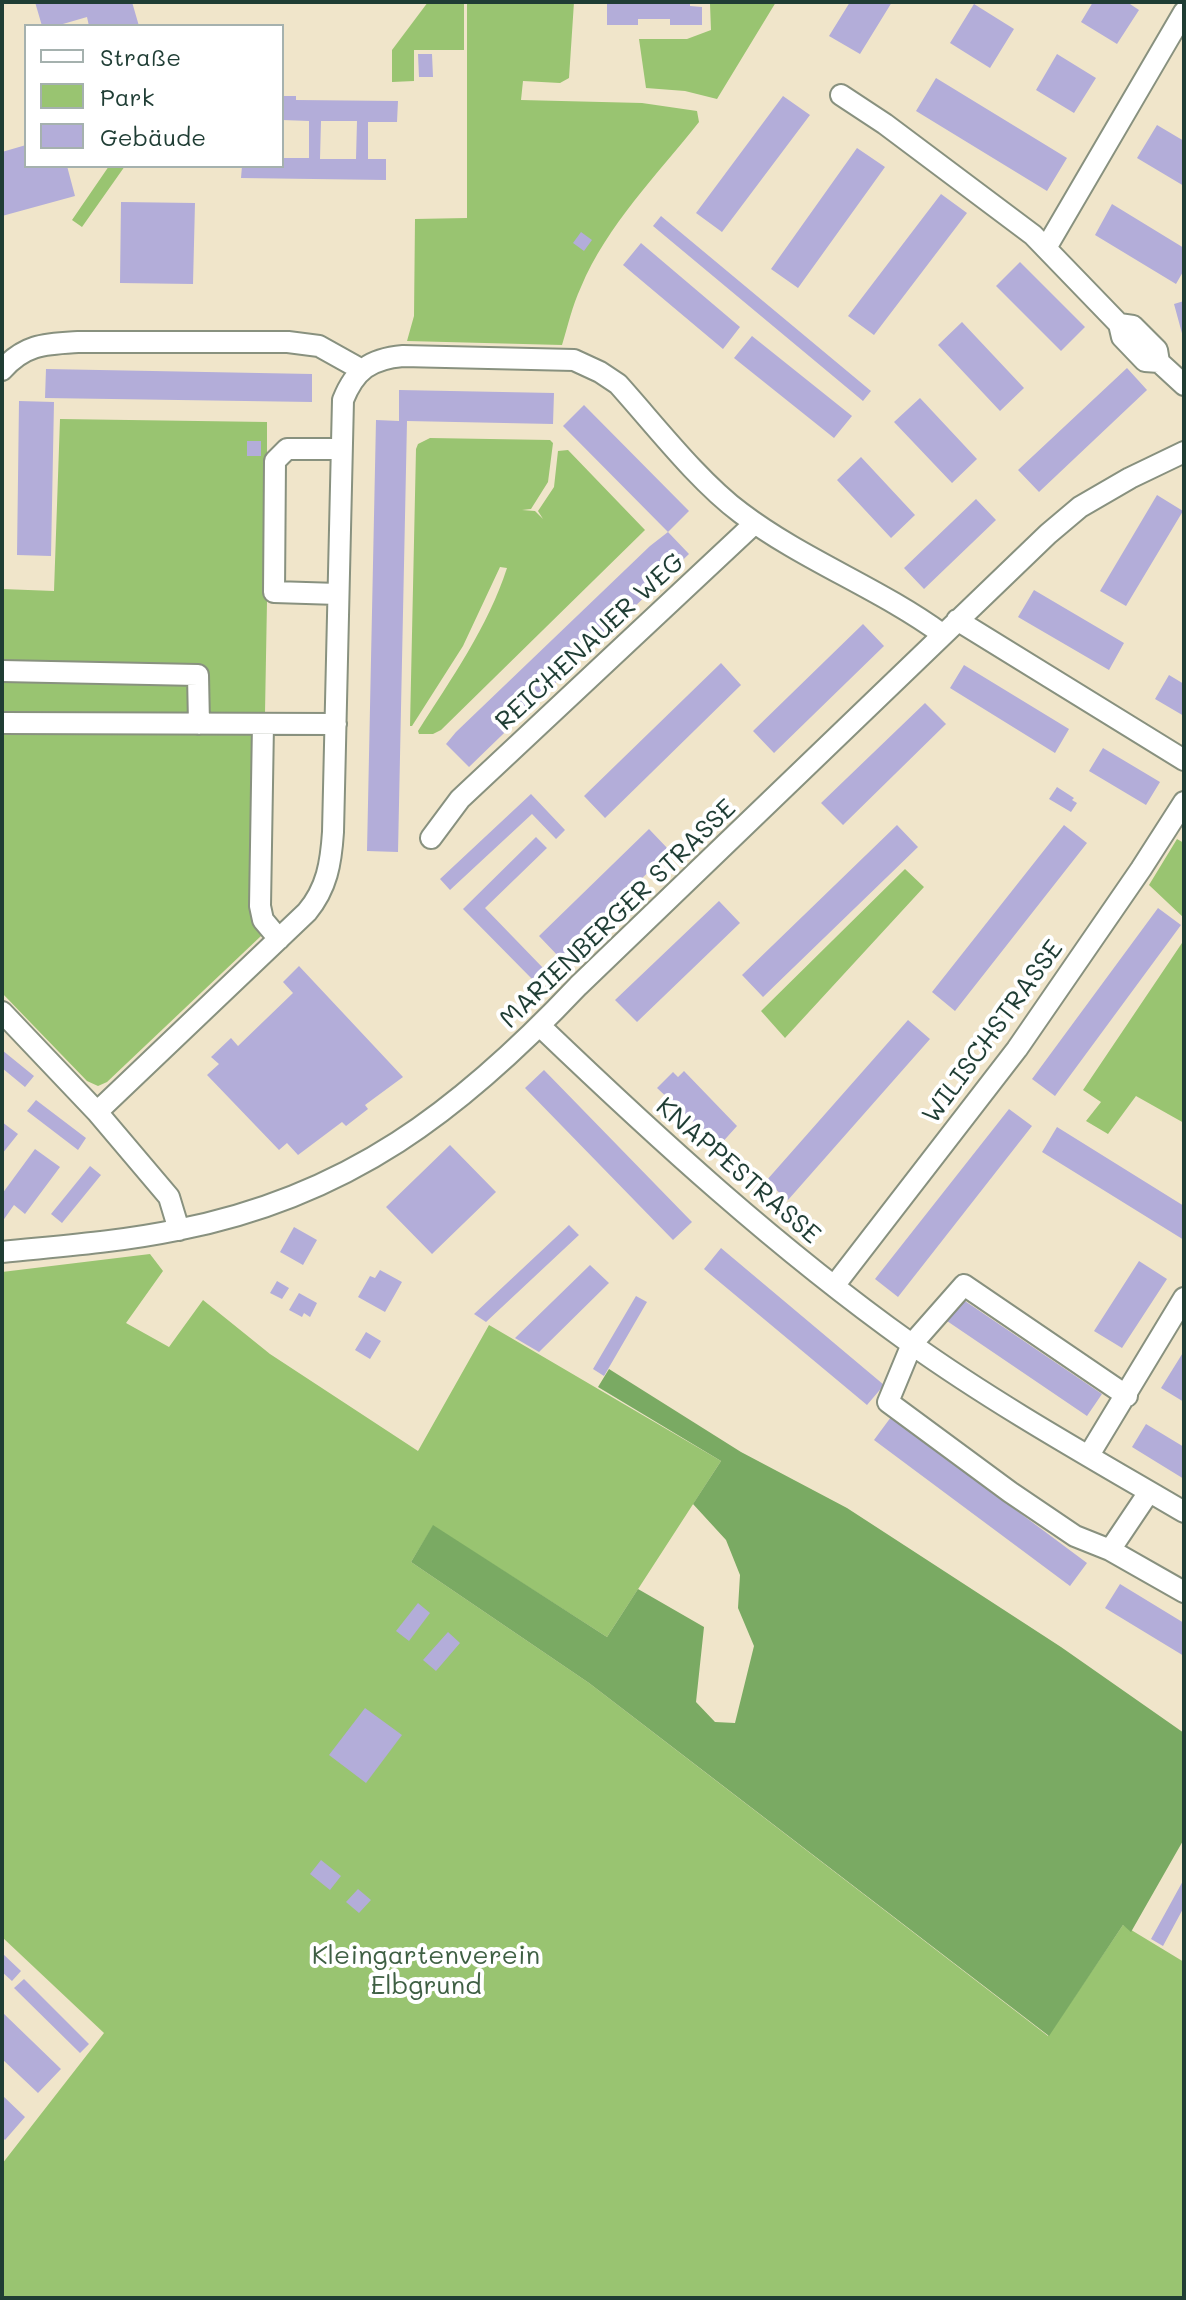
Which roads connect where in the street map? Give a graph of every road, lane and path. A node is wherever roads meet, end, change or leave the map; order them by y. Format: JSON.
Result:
{"nodes":[{"id":1,"x":1184,"y":12,"type":"edge"},
{"id":2,"x":841,"y":95,"type":"dead end"},
{"id":3,"x":1046,"y":248,"type":"junction"},
{"id":4,"x":2,"y":370,"type":"edge"},
{"id":5,"x":362,"y":370,"type":"junction"},
{"id":6,"x":1184,"y":385,"type":"edge"},
{"id":7,"x":341,"y":449,"type":"junction"},
{"id":8,"x":1184,"y":452,"type":"edge"},
{"id":9,"x":755,"y":523,"type":"junction"},
{"id":10,"x":338,"y":594,"type":"junction"},
{"id":11,"x":950,"y":627,"type":"junction"},
{"id":12,"x":2,"y":671,"type":"edge"},
{"id":13,"x":2,"y":723,"type":"edge"},
{"id":14,"x":199,"y":724,"type":"junction"},
{"id":15,"x":263,"y":724,"type":"junction"},
{"id":16,"x":336,"y":724,"type":"junction"},
{"id":17,"x":1184,"y":760,"type":"edge"},
{"id":18,"x":1184,"y":802,"type":"edge"},
{"id":19,"x":431,"y":838,"type":"dead end"},
{"id":20,"x":279,"y":939,"type":"junction"},
{"id":21,"x":2,"y":1012,"type":"edge"},
{"id":22,"x":540,"y":1026,"type":"junction"},
{"id":23,"x":97,"y":1112,"type":"junction"},
{"id":24,"x":179,"y":1230,"type":"junction"},
{"id":25,"x":2,"y":1252,"type":"edge"},
{"id":26,"x":834,"y":1286,"type":"junction"},
{"id":27,"x":1184,"y":1298,"type":"edge"},
{"id":28,"x":912,"y":1344,"type":"junction"},
{"id":29,"x":1127,"y":1396,"type":"junction"},
{"id":30,"x":1089,"y":1455,"type":"junction"},
{"id":31,"x":1149,"y":1492,"type":"junction"},
{"id":32,"x":1184,"y":1512,"type":"edge"},
{"id":33,"x":1110,"y":1550,"type":"junction"},
{"id":34,"x":1184,"y":1592,"type":"edge"}],
"edges":[{"from":1,"to":3,"type":"street"},
{"from":2,"to":3,"type":"street"},
{"from":3,"to":6,"type":"street"},
{"from":4,"to":5,"type":"street"},
{"from":5,"to":7,"type":"street"},
{"from":5,"to":9,"type":"street"},
{"from":7,"to":10,"type":"street"},
{"from":7,"to":10,"type":"street"},
{"from":8,"to":11,"type":"street","name":"MARIENBERGER STRASSE"},
{"from":9,"to":11,"type":"street"},
{"from":9,"to":19,"type":"street","name":"REICHENAUER WEG"},
{"from":10,"to":16,"type":"street"},
{"from":11,"to":17,"type":"street"},
{"from":11,"to":22,"type":"street","name":"MARIENBERGER STRASSE"},
{"from":12,"to":14,"type":"street"},
{"from":13,"to":14,"type":"street"},
{"from":14,"to":15,"type":"street"},
{"from":15,"to":16,"type":"street"},
{"from":15,"to":20,"type":"street"},
{"from":16,"to":20,"type":"street"},
{"from":18,"to":26,"type":"street","name":"WILISCHSTRASSE"},
{"from":20,"to":23,"type":"street"},
{"from":21,"to":23,"type":"street"},
{"from":22,"to":24,"type":"street","name":"MARIENBERGER STRASSE"},
{"from":22,"to":26,"type":"street","name":"KNAPPESTRASSE"},
{"from":23,"to":24,"type":"street"},
{"from":24,"to":25,"type":"street","name":"MARIENBERGER STRASSE"},
{"from":26,"to":28,"type":"street","name":"KNAPPESTRASSE"},
{"from":27,"to":29,"type":"street"},
{"from":28,"to":29,"type":"street"},
{"from":28,"to":30,"type":"street","name":"KNAPPESTRASSE"},
{"from":28,"to":33,"type":"street"},
{"from":29,"to":30,"type":"street"},
{"from":30,"to":31,"type":"street","name":"KNAPPESTRASSE"},
{"from":31,"to":32,"type":"street","name":"KNAPPESTRASSE"},
{"from":31,"to":33,"type":"street"},
{"from":33,"to":34,"type":"street"}]}
